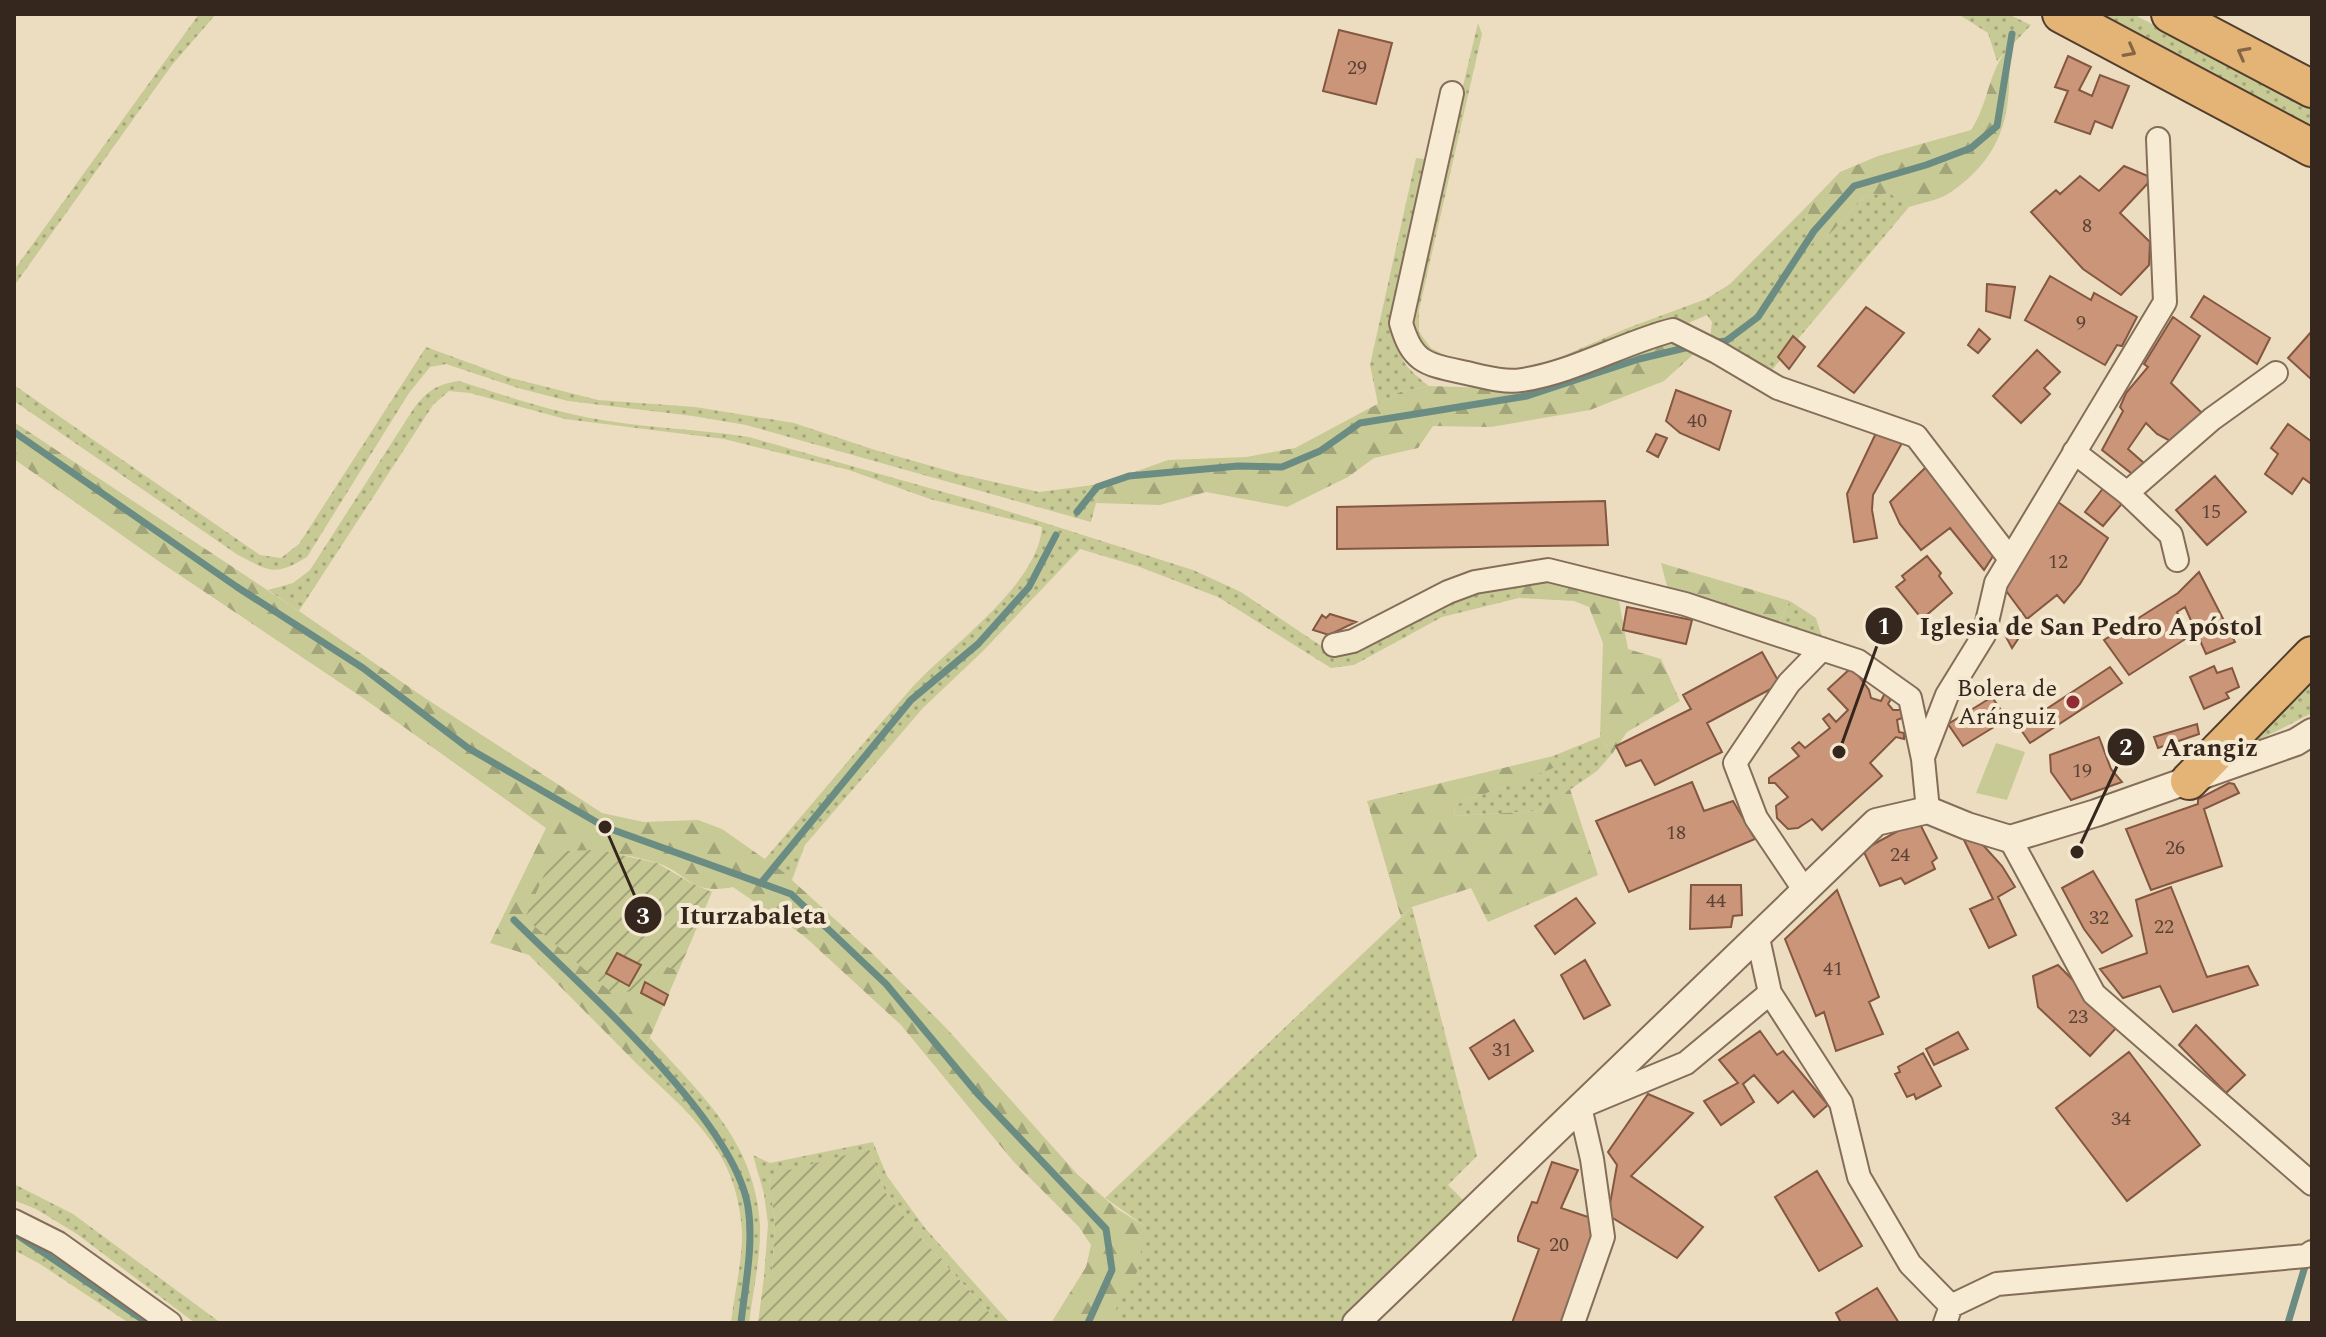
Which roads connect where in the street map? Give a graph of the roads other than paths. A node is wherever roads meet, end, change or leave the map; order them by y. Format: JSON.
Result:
{"nodes":[{"id":1,"x":2061,"y":14,"type":"edge"},
{"id":2,"x":2170,"y":14,"type":"edge"},
{"id":3,"x":2312,"y":89,"type":"edge"},
{"id":4,"x":1452,"y":93,"type":"dead end"},
{"id":5,"x":2158,"y":139,"type":"dead end"},
{"id":6,"x":2297,"y":140,"type":"edge"},
{"id":7,"x":2312,"y":156,"type":"edge"},
{"id":8,"x":2276,"y":373,"type":"dead end"},
{"id":9,"x":2074,"y":452,"type":"junction"},
{"id":10,"x":2127,"y":493,"type":"junction"},
{"id":11,"x":2010,"y":559,"type":"junction"},
{"id":12,"x":2177,"y":560,"type":"dead end"},
{"id":13,"x":1334,"y":645,"type":"dead end"},
{"id":14,"x":1822,"y":649,"type":"junction"},
{"id":15,"x":2312,"y":655,"type":"edge"},
{"id":16,"x":2312,"y":732,"type":"edge"},
{"id":17,"x":1923,"y":759,"type":"junction"},
{"id":18,"x":2189,"y":781,"type":"junction"},
{"id":19,"x":1928,"y":810,"type":"junction"},
{"id":20,"x":2010,"y":839,"type":"junction"},
{"id":21,"x":1805,"y":891,"type":"junction"},
{"id":22,"x":1758,"y":938,"type":"junction"},
{"id":23,"x":1770,"y":993,"type":"junction"},
{"id":24,"x":1580,"y":1107,"type":"junction"},
{"id":25,"x":2312,"y":1184,"type":"edge"},
{"id":26,"x":14,"y":1221,"type":"edge"},
{"id":27,"x":2312,"y":1252,"type":"edge"},
{"id":28,"x":1948,"y":1315,"type":"edge"},
{"id":29,"x":170,"y":1323,"type":"edge"},
{"id":30,"x":1356,"y":1323,"type":"edge"},
{"id":31,"x":1573,"y":1323,"type":"edge"}],
"edges":[{"from":1,"to":6,"type":"highway","one_way":true},
{"from":3,"to":2,"type":"highway","one_way":true},
{"from":4,"to":11,"type":"street"},
{"from":5,"to":9,"type":"street"},
{"from":6,"to":7,"type":"highway"},
{"from":8,"to":10,"type":"street"},
{"from":9,"to":10,"type":"street"},
{"from":9,"to":11,"type":"street"},
{"from":10,"to":12,"type":"street"},
{"from":11,"to":17,"type":"street"},
{"from":13,"to":14,"type":"street"},
{"from":14,"to":17,"type":"street"},
{"from":14,"to":21,"type":"street"},
{"from":15,"to":18,"type":"highway"},
{"from":16,"to":18,"type":"street"},
{"from":17,"to":19,"type":"street"},
{"from":18,"to":20,"type":"street"},
{"from":19,"to":20,"type":"street"},
{"from":19,"to":21,"type":"street"},
{"from":20,"to":25,"type":"street"},
{"from":21,"to":22,"type":"street"},
{"from":22,"to":23,"type":"street"},
{"from":22,"to":24,"type":"street"},
{"from":23,"to":24,"type":"street"},
{"from":23,"to":28,"type":"street"},
{"from":24,"to":30,"type":"street"},
{"from":24,"to":31,"type":"street"},
{"from":26,"to":29,"type":"street"},
{"from":27,"to":28,"type":"street"}]}
